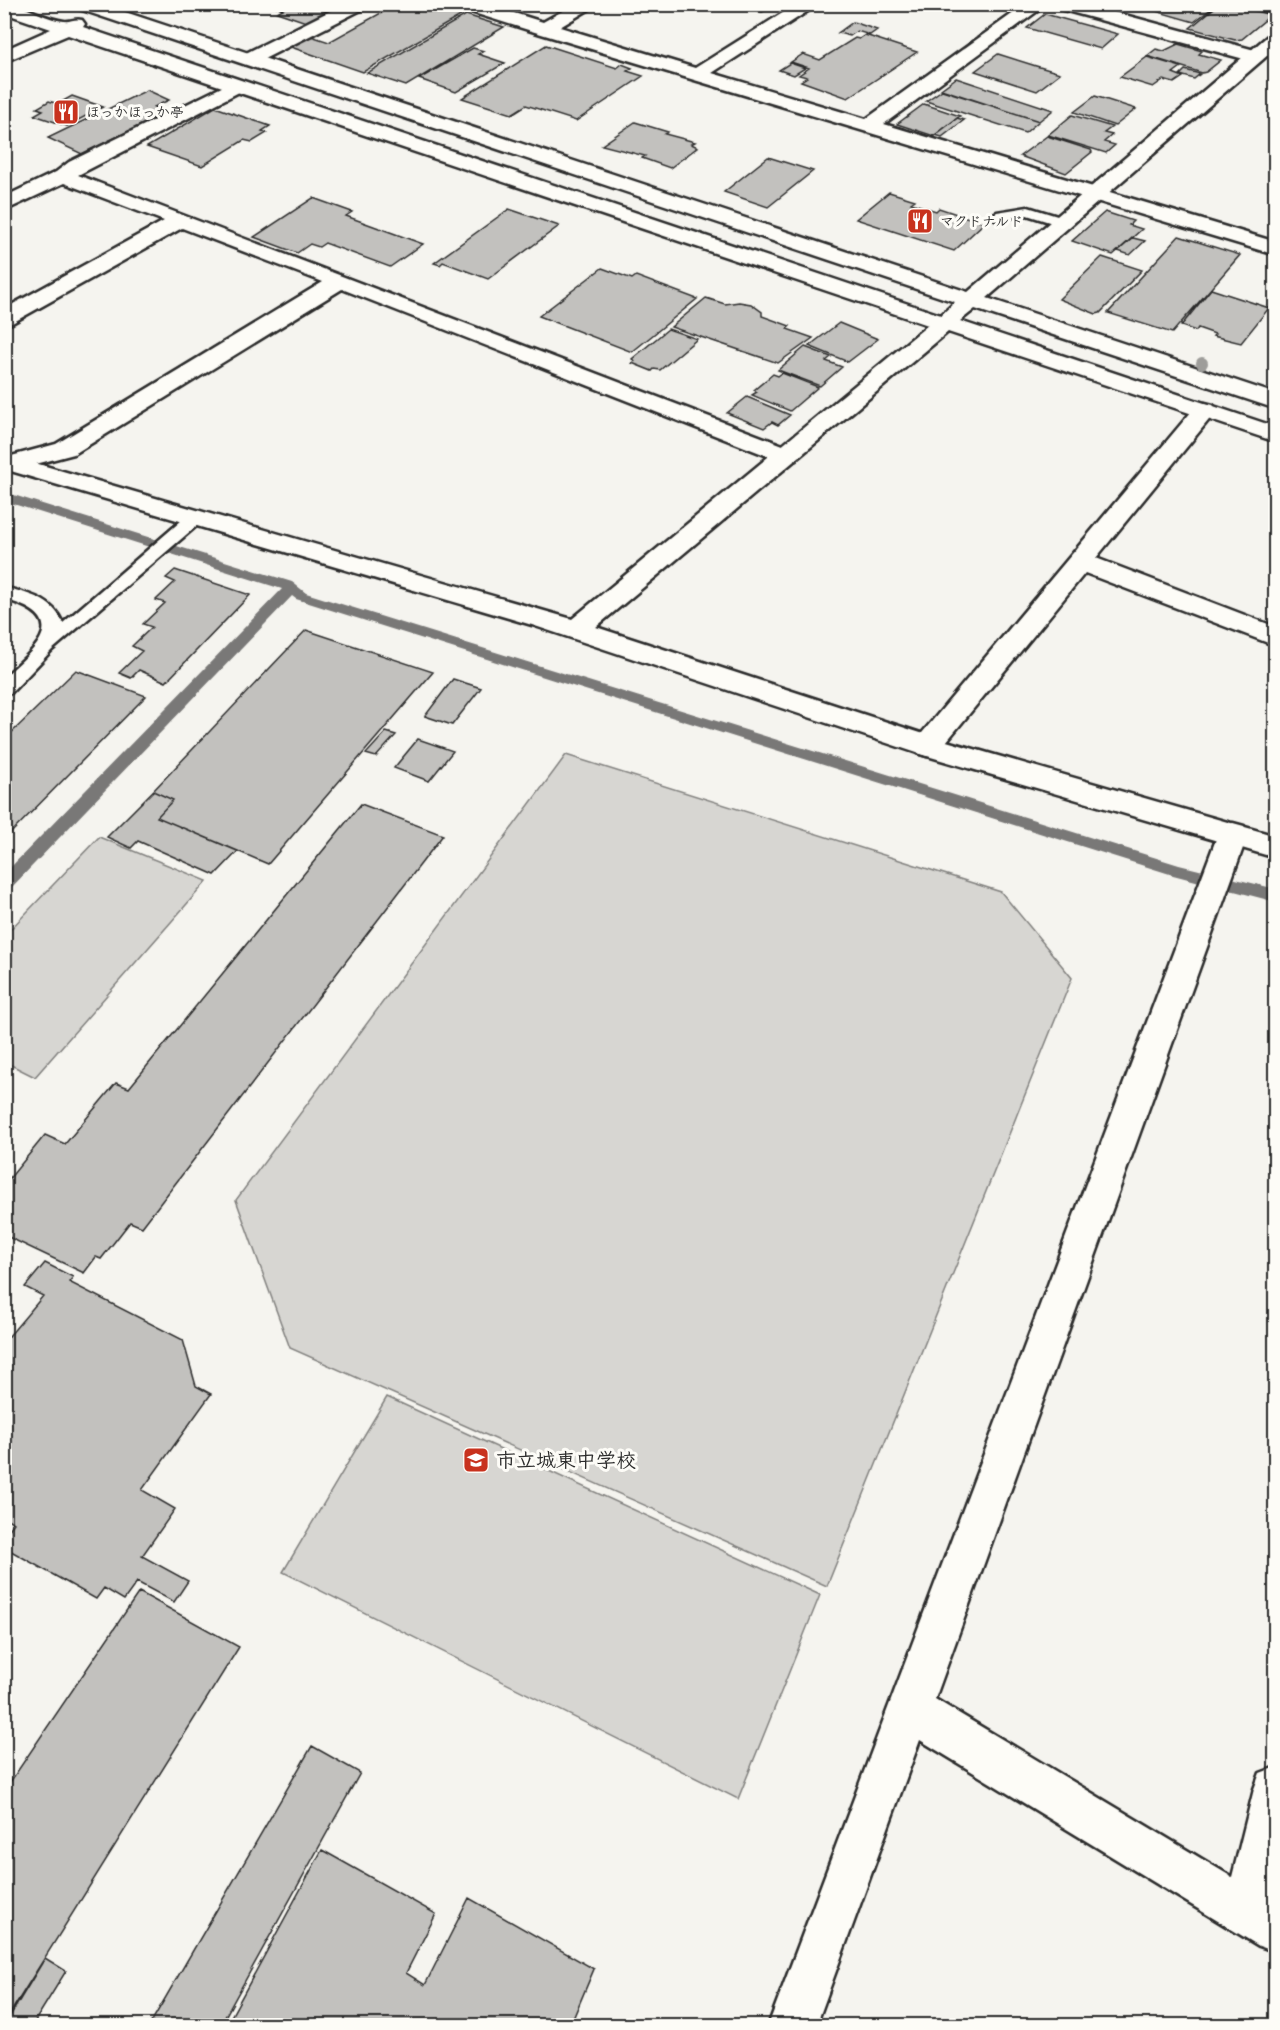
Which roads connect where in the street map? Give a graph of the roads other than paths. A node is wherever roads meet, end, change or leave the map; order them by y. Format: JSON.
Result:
{"nodes":[{"id":1,"x":82,"y":4,"type":"edge"},
{"id":2,"x":359,"y":4,"type":"edge"},
{"id":3,"x":464,"y":4,"type":"edge"},
{"id":4,"x":589,"y":4,"type":"edge"},
{"id":5,"x":810,"y":4,"type":"edge"},
{"id":6,"x":1038,"y":4,"type":"edge"},
{"id":7,"x":1062,"y":4,"type":"edge"},
{"id":8,"x":4,"y":7,"type":"edge"},
{"id":9,"x":110,"y":8,"type":"edge"},
{"id":10,"x":66,"y":28,"type":"junction"},
{"id":11,"x":544,"y":29,"type":"junction"},
{"id":12,"x":1275,"y":38,"type":"edge"},
{"id":13,"x":1255,"y":56,"type":"junction"},
{"id":14,"x":4,"y":57,"type":"edge"},
{"id":15,"x":249,"y":59,"type":"junction"},
{"id":16,"x":696,"y":75,"type":"junction"},
{"id":17,"x":236,"y":86,"type":"junction"},
{"id":18,"x":869,"y":126,"type":"junction"},
{"id":19,"x":63,"y":176,"type":"junction"},
{"id":20,"x":1093,"y":194,"type":"junction"},
{"id":21,"x":4,"y":205,"type":"edge"},
{"id":22,"x":997,"y":216,"type":"dead end"},
{"id":23,"x":182,"y":220,"type":"junction"},
{"id":24,"x":1062,"y":222,"type":"junction"},
{"id":25,"x":1275,"y":249,"type":"edge"},
{"id":26,"x":340,"y":280,"type":"junction"},
{"id":27,"x":971,"y":300,"type":"junction"},
{"id":28,"x":4,"y":318,"type":"edge"},
{"id":29,"x":945,"y":323,"type":"junction"},
{"id":30,"x":1275,"y":402,"type":"edge"},
{"id":31,"x":1205,"y":410,"type":"junction"},
{"id":32,"x":1275,"y":435,"type":"edge"},
{"id":33,"x":787,"y":454,"type":"junction"},
{"id":34,"x":7,"y":465,"type":"edge"},
{"id":35,"x":195,"y":518,"type":"junction"},
{"id":36,"x":1081,"y":562,"type":"junction"},
{"id":37,"x":4,"y":593,"type":"edge"},
{"id":38,"x":576,"y":630,"type":"junction"},
{"id":39,"x":1275,"y":637,"type":"edge"},
{"id":40,"x":49,"y":645,"type":"junction"},
{"id":41,"x":4,"y":688,"type":"edge"},
{"id":42,"x":927,"y":746,"type":"junction"},
{"id":43,"x":1233,"y":834,"type":"junction"},
{"id":44,"x":1275,"y":847,"type":"edge"},
{"id":45,"x":909,"y":1709,"type":"junction"},
{"id":46,"x":1275,"y":1789,"type":"edge"},
{"id":47,"x":1261,"y":1920,"type":"edge"},
{"id":48,"x":792,"y":2025,"type":"edge"}],
"edges":[{"from":1,"to":9,"type":"street"},
{"from":2,"to":15,"type":"street"},
{"from":3,"to":11,"type":"street"},
{"from":4,"to":11,"type":"street"},
{"from":5,"to":16,"type":"street"},
{"from":6,"to":18,"type":"street"},
{"from":7,"to":13,"type":"street"},
{"from":8,"to":10,"type":"street"},
{"from":9,"to":10,"type":"street"},
{"from":9,"to":15,"type":"street"},
{"from":10,"to":14,"type":"street"},
{"from":10,"to":17,"type":"street"},
{"from":11,"to":16,"type":"street"},
{"from":12,"to":13,"type":"street"},
{"from":13,"to":20,"type":"street"},
{"from":15,"to":27,"type":"street"},
{"from":16,"to":18,"type":"street"},
{"from":17,"to":19,"type":"street"},
{"from":17,"to":29,"type":"street"},
{"from":18,"to":20,"type":"street"},
{"from":19,"to":21,"type":"street"},
{"from":19,"to":23,"type":"street"},
{"from":20,"to":24,"type":"street"},
{"from":20,"to":25,"type":"street"},
{"from":22,"to":24,"type":"lane"},
{"from":23,"to":26,"type":"street"},
{"from":23,"to":28,"type":"street"},
{"from":24,"to":27,"type":"street"},
{"from":26,"to":33,"type":"street"},
{"from":26,"to":34,"type":"street"},
{"from":27,"to":29,"type":"street"},
{"from":27,"to":30,"type":"street"},
{"from":29,"to":31,"type":"street"},
{"from":29,"to":33,"type":"street"},
{"from":31,"to":32,"type":"street"},
{"from":31,"to":36,"type":"street"},
{"from":33,"to":38,"type":"street"},
{"from":34,"to":35,"type":"street"},
{"from":35,"to":38,"type":"street"},
{"from":35,"to":40,"type":"lane"},
{"from":36,"to":39,"type":"street"},
{"from":36,"to":42,"type":"street"},
{"from":37,"to":40,"type":"lane"},
{"from":38,"to":42,"type":"street"},
{"from":40,"to":41,"type":"lane"},
{"from":42,"to":43,"type":"street"},
{"from":43,"to":44,"type":"street"},
{"from":43,"to":45,"type":"street"},
{"from":45,"to":47,"type":"street"},
{"from":45,"to":48,"type":"street"},
{"from":46,"to":47,"type":"street"}]}
